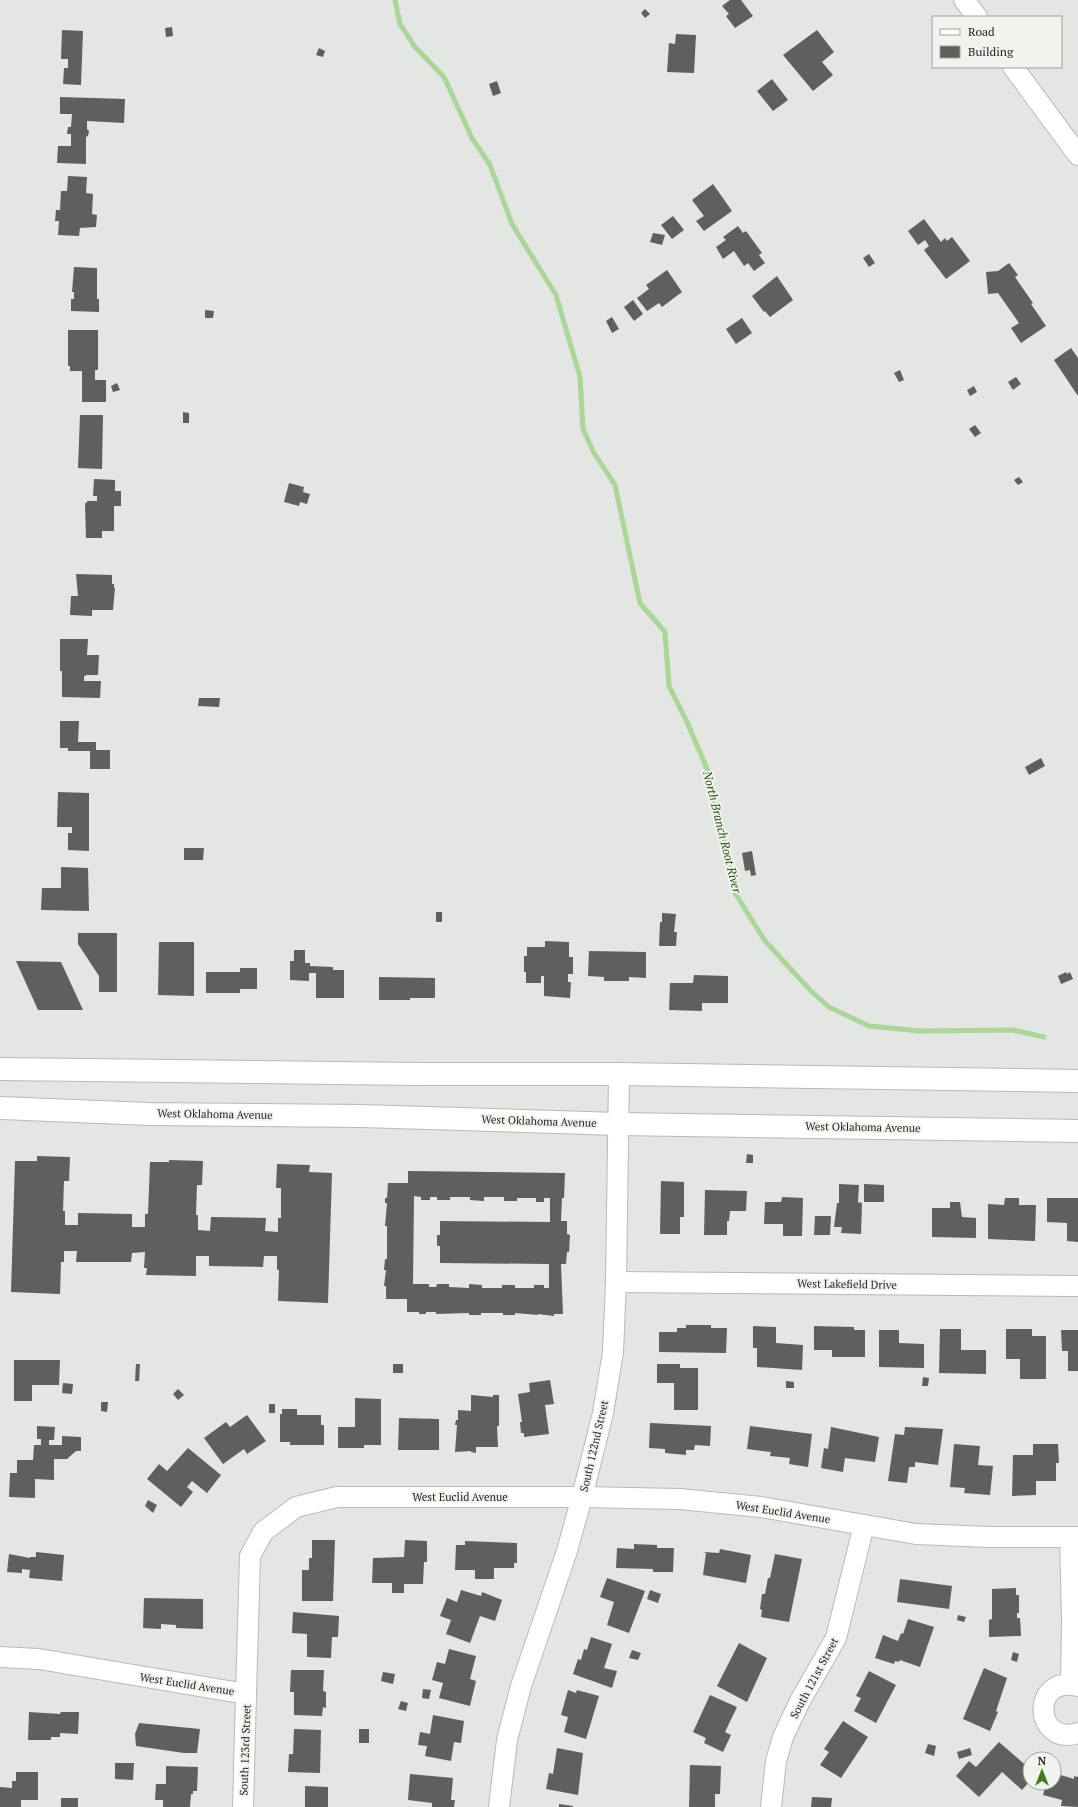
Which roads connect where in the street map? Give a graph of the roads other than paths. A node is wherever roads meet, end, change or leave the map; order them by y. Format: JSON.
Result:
{"nodes":[{"id":1,"x":964,"y":0,"type":"edge"},
{"id":2,"x":976,"y":16,"type":"edge"},
{"id":3,"x":1014,"y":68,"type":"edge"},
{"id":4,"x":1078,"y":155,"type":"edge"},
{"id":5,"x":0,"y":1069,"type":"edge"},
{"id":6,"x":619,"y":1074,"type":"junction"},
{"id":7,"x":1078,"y":1081,"type":"edge"},
{"id":8,"x":0,"y":1108,"type":"edge"},
{"id":9,"x":618,"y":1124,"type":"junction"},
{"id":10,"x":1078,"y":1131,"type":"edge"},
{"id":11,"x":616,"y":1282,"type":"junction"},
{"id":12,"x":1078,"y":1286,"type":"edge"},
{"id":13,"x":582,"y":1497,"type":"junction"},
{"id":14,"x":864,"y":1525,"type":"junction"},
{"id":15,"x":1074,"y":1538,"type":"edge"},
{"id":16,"x":0,"y":1657,"type":"edge"},
{"id":17,"x":1074,"y":1685,"type":"edge"},
{"id":18,"x":246,"y":1694,"type":"junction"},
{"id":19,"x":1078,"y":1733,"type":"edge"},
{"id":20,"x":243,"y":1807,"type":"edge"},
{"id":21,"x":499,"y":1807,"type":"edge"},
{"id":22,"x":771,"y":1807,"type":"edge"}],
"edges":[{"from":1,"to":2,"type":"street"},
{"from":3,"to":4,"type":"street"},
{"from":5,"to":6,"type":"main road"},
{"from":6,"to":7,"type":"main road"},
{"from":6,"to":9,"type":"street","name":"South 122nd Street"},
{"from":8,"to":9,"type":"main road","name":"West Oklahoma Avenue"},
{"from":9,"to":10,"type":"main road","name":"West Oklahoma Avenue"},
{"from":9,"to":11,"type":"street","name":"South 122nd Street"},
{"from":11,"to":12,"type":"street","name":"West Lakefield Drive"},
{"from":11,"to":13,"type":"street","name":"South 122nd Street"},
{"from":13,"to":14,"type":"street","name":"West Euclid Avenue"},
{"from":13,"to":18,"type":"street","name":"West Euclid Avenue"},
{"from":13,"to":21,"type":"street","name":"South 122nd Street"},
{"from":14,"to":15,"type":"street","name":"West Euclid Avenue"},
{"from":14,"to":22,"type":"street","name":"South 121st Street"},
{"from":15,"to":17,"type":"street"},
{"from":16,"to":18,"type":"street","name":"West Euclid Avenue"},
{"from":17,"to":19,"type":"street"},
{"from":18,"to":20,"type":"street","name":"South 123rd Street"}]}
